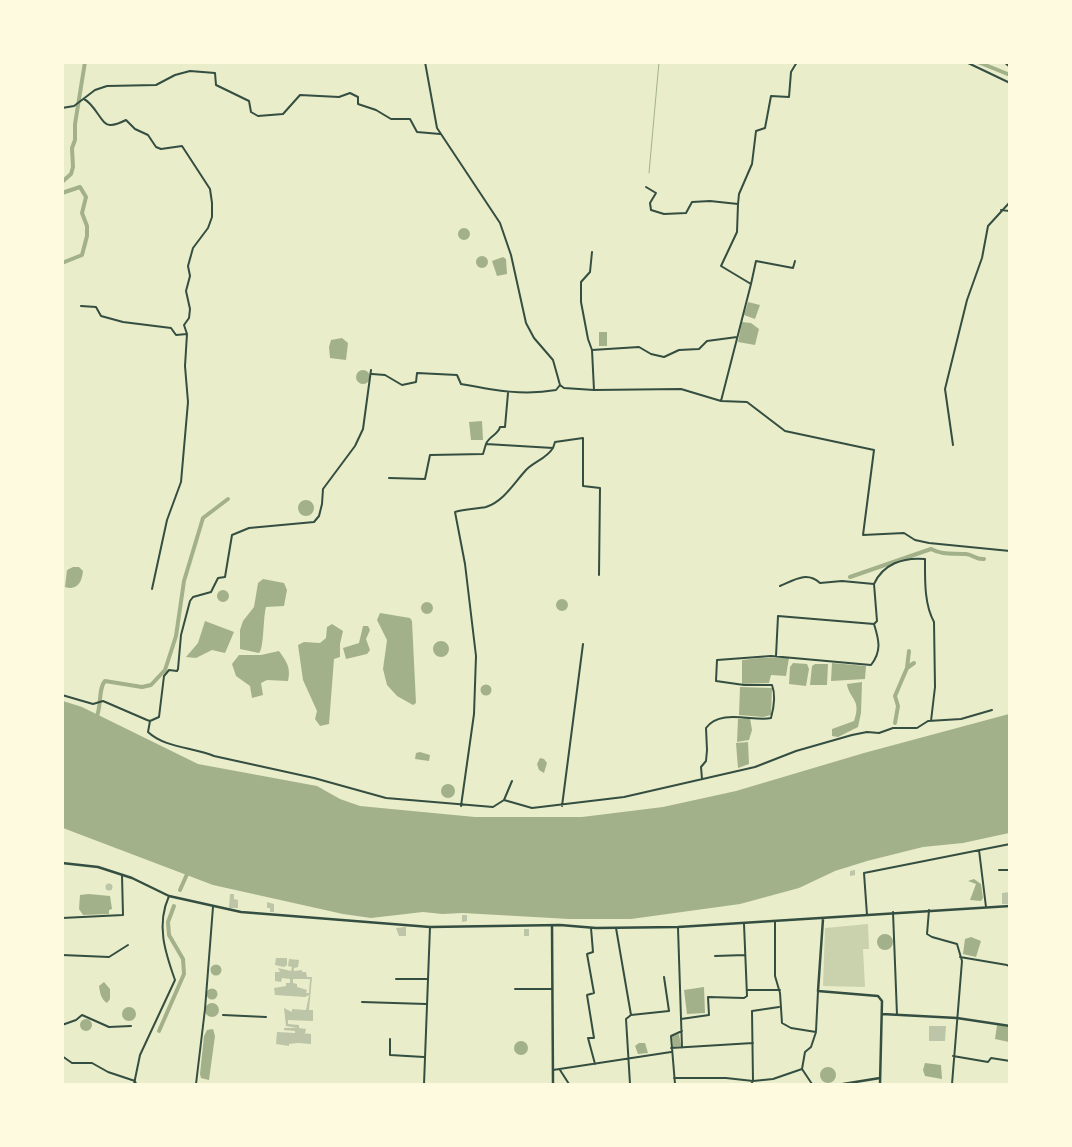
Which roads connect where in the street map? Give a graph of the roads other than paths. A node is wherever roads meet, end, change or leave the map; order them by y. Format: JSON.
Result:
{"nodes":[{"id":1,"x":425,"y":62,"type":"edge"},
{"id":2,"x":797,"y":62,"type":"edge"},
{"id":3,"x":966,"y":62,"type":"edge"},
{"id":4,"x":1004,"y":62,"type":"edge"},
{"id":5,"x":1010,"y":67,"type":"edge"},
{"id":6,"x":1010,"y":83,"type":"edge"},
{"id":7,"x":84,"y":99,"type":"junction"},
{"id":8,"x":62,"y":108,"type":"edge"},
{"id":9,"x":441,"y":134,"type":"junction"},
{"id":10,"x":646,"y":188,"type":"dead end"},
{"id":11,"x":1010,"y":202,"type":"edge"},
{"id":12,"x":738,"y":204,"type":"junction"},
{"id":13,"x":1001,"y":210,"type":"junction"},
{"id":14,"x":1010,"y":211,"type":"edge"},
{"id":15,"x":592,"y":252,"type":"dead end"},
{"id":16,"x":795,"y":261,"type":"dead end"},
{"id":17,"x":750,"y":284,"type":"junction"},
{"id":18,"x":81,"y":306,"type":"dead end"},
{"id":19,"x":187,"y":334,"type":"junction"},
{"id":20,"x":737,"y":337,"type":"junction"},
{"id":21,"x":592,"y":350,"type":"junction"},
{"id":22,"x":372,"y":370,"type":"dead end"},
{"id":23,"x":372,"y":374,"type":"junction"},
{"id":24,"x":560,"y":384,"type":"junction"},
{"id":25,"x":594,"y":390,"type":"junction"},
{"id":26,"x":508,"y":393,"type":"junction"},
{"id":27,"x":721,"y":401,"type":"junction"},
{"id":28,"x":486,"y":444,"type":"junction"},
{"id":29,"x":953,"y":445,"type":"dead end"},
{"id":30,"x":552,"y":448,"type":"junction"},
{"id":31,"x":389,"y":478,"type":"dead end"},
{"id":32,"x":1010,"y":551,"type":"edge"},
{"id":33,"x":599,"y":575,"type":"dead end"},
{"id":34,"x":874,"y":584,"type":"junction"},
{"id":35,"x":780,"y":586,"type":"dead end"},
{"id":36,"x":152,"y":589,"type":"dead end"},
{"id":37,"x":874,"y":624,"type":"junction"},
{"id":38,"x":583,"y":644,"type":"dead end"},
{"id":39,"x":776,"y":656,"type":"junction"},
{"id":40,"x":62,"y":695,"type":"edge"},
{"id":41,"x":992,"y":710,"type":"dead end"},
{"id":42,"x":150,"y":721,"type":"junction"},
{"id":43,"x":930,"y":721,"type":"junction"},
{"id":44,"x":702,"y":778,"type":"junction"},
{"id":45,"x":512,"y":781,"type":"dead end"},
{"id":46,"x":504,"y":800,"type":"junction"},
{"id":47,"x":461,"y":806,"type":"junction"},
{"id":48,"x":562,"y":806,"type":"junction"},
{"id":49,"x":1010,"y":844,"type":"edge"},
{"id":50,"x":979,"y":850,"type":"junction"},
{"id":51,"x":62,"y":862,"type":"edge"},
{"id":52,"x":999,"y":870,"type":"dead end"},
{"id":53,"x":1010,"y":870,"type":"edge"},
{"id":54,"x":122,"y":875,"type":"junction"},
{"id":55,"x":169,"y":896,"type":"junction"},
{"id":56,"x":1010,"y":906,"type":"edge"},
{"id":57,"x":213,"y":907,"type":"junction"},
{"id":58,"x":986,"y":907,"type":"junction"},
{"id":59,"x":929,"y":910,"type":"junction"},
{"id":60,"x":893,"y":912,"type":"junction"},
{"id":61,"x":867,"y":915,"type":"junction"},
{"id":62,"x":62,"y":918,"type":"edge"},
{"id":63,"x":823,"y":919,"type":"junction"},
{"id":64,"x":775,"y":921,"type":"junction"},
{"id":65,"x":744,"y":924,"type":"junction"},
{"id":66,"x":552,"y":925,"type":"junction"},
{"id":67,"x":430,"y":927,"type":"junction"},
{"id":68,"x":678,"y":927,"type":"junction"},
{"id":69,"x":591,"y":928,"type":"junction"},
{"id":70,"x":616,"y":928,"type":"junction"},
{"id":71,"x":128,"y":945,"type":"dead end"},
{"id":72,"x":62,"y":955,"type":"edge"},
{"id":73,"x":745,"y":955,"type":"junction"},
{"id":74,"x":715,"y":956,"type":"dead end"},
{"id":75,"x":960,"y":957,"type":"junction"},
{"id":76,"x":1010,"y":967,"type":"edge"},
{"id":77,"x":664,"y":977,"type":"dead end"},
{"id":78,"x":396,"y":979,"type":"dead end"},
{"id":79,"x":428,"y":979,"type":"junction"},
{"id":80,"x":515,"y":989,"type":"dead end"},
{"id":81,"x":552,"y":989,"type":"junction"},
{"id":82,"x":747,"y":990,"type":"junction"},
{"id":83,"x":780,"y":990,"type":"junction"},
{"id":84,"x":818,"y":991,"type":"junction"},
{"id":85,"x":362,"y":1002,"type":"dead end"},
{"id":86,"x":426,"y":1004,"type":"junction"},
{"id":87,"x":780,"y":1007,"type":"junction"},
{"id":88,"x":882,"y":1014,"type":"junction"},
{"id":89,"x":222,"y":1015,"type":"dead end"},
{"id":90,"x":631,"y":1015,"type":"junction"},
{"id":91,"x":897,"y":1015,"type":"junction"},
{"id":92,"x":266,"y":1017,"type":"dead end"},
{"id":93,"x":957,"y":1018,"type":"junction"},
{"id":94,"x":681,"y":1019,"type":"junction"},
{"id":95,"x":62,"y":1025,"type":"edge"},
{"id":96,"x":131,"y":1026,"type":"dead end"},
{"id":97,"x":1010,"y":1026,"type":"edge"},
{"id":98,"x":682,"y":1031,"type":"junction"},
{"id":99,"x":816,"y":1032,"type":"junction"},
{"id":100,"x":390,"y":1039,"type":"dead end"},
{"id":101,"x":754,"y":1043,"type":"junction"},
{"id":102,"x":671,"y":1048,"type":"junction"},
{"id":103,"x":682,"y":1048,"type":"junction"},
{"id":104,"x":671,"y":1052,"type":"junction"},
{"id":105,"x":62,"y":1056,"type":"edge"},
{"id":106,"x":953,"y":1056,"type":"junction"},
{"id":107,"x":424,"y":1057,"type":"junction"},
{"id":108,"x":628,"y":1058,"type":"junction"},
{"id":109,"x":1010,"y":1061,"type":"edge"},
{"id":110,"x":595,"y":1064,"type":"junction"},
{"id":111,"x":802,"y":1069,"type":"junction"},
{"id":112,"x":553,"y":1070,"type":"junction"},
{"id":113,"x":560,"y":1070,"type":"junction"},
{"id":114,"x":674,"y":1078,"type":"junction"},
{"id":115,"x":880,"y":1078,"type":"junction"},
{"id":116,"x":753,"y":1081,"type":"junction"},
{"id":117,"x":135,"y":1083,"type":"edge"},
{"id":118,"x":196,"y":1084,"type":"edge"},
{"id":119,"x":424,"y":1084,"type":"edge"},
{"id":120,"x":553,"y":1084,"type":"edge"},
{"id":121,"x":569,"y":1084,"type":"edge"},
{"id":122,"x":630,"y":1084,"type":"edge"},
{"id":123,"x":675,"y":1084,"type":"edge"},
{"id":124,"x":750,"y":1084,"type":"edge"},
{"id":125,"x":812,"y":1084,"type":"edge"},
{"id":126,"x":843,"y":1084,"type":"edge"},
{"id":127,"x":880,"y":1084,"type":"edge"},
{"id":128,"x":952,"y":1084,"type":"edge"}],
"edges":[{"from":1,"to":9,"type":"street"},
{"from":2,"to":12,"type":"street"},
{"from":3,"to":6,"type":"street"},
{"from":4,"to":5,"type":"street"},
{"from":7,"to":8,"type":"street"},
{"from":7,"to":9,"type":"street"},
{"from":7,"to":19,"type":"street"},
{"from":9,"to":24,"type":"street"},
{"from":10,"to":12,"type":"street"},
{"from":11,"to":13,"type":"street"},
{"from":12,"to":17,"type":"street"},
{"from":13,"to":14,"type":"street"},
{"from":13,"to":29,"type":"street"},
{"from":15,"to":21,"type":"street"},
{"from":16,"to":17,"type":"street"},
{"from":17,"to":20,"type":"street"},
{"from":18,"to":19,"type":"street"},
{"from":19,"to":36,"type":"street"},
{"from":20,"to":21,"type":"street"},
{"from":20,"to":27,"type":"street"},
{"from":21,"to":25,"type":"street"},
{"from":22,"to":23,"type":"street"},
{"from":23,"to":26,"type":"street"},
{"from":23,"to":42,"type":"street"},
{"from":24,"to":25,"type":"street"},
{"from":24,"to":26,"type":"street"},
{"from":25,"to":27,"type":"street"},
{"from":26,"to":28,"type":"street"},
{"from":27,"to":32,"type":"street"},
{"from":28,"to":30,"type":"street"},
{"from":28,"to":31,"type":"street"},
{"from":30,"to":33,"type":"street"},
{"from":30,"to":47,"type":"street"},
{"from":34,"to":35,"type":"street"},
{"from":34,"to":37,"type":"street"},
{"from":34,"to":43,"type":"street"},
{"from":37,"to":39,"type":"street"},
{"from":37,"to":39,"type":"street"},
{"from":38,"to":48,"type":"street"},
{"from":39,"to":44,"type":"street"},
{"from":40,"to":42,"type":"street"},
{"from":41,"to":43,"type":"street"},
{"from":42,"to":47,"type":"street"},
{"from":43,"to":44,"type":"street"},
{"from":44,"to":48,"type":"street"},
{"from":45,"to":46,"type":"street"},
{"from":46,"to":47,"type":"street"},
{"from":46,"to":48,"type":"street"},
{"from":49,"to":50,"type":"street"},
{"from":50,"to":58,"type":"street"},
{"from":50,"to":61,"type":"street"},
{"from":51,"to":54,"type":"street"},
{"from":52,"to":53,"type":"street"},
{"from":54,"to":55,"type":"street"},
{"from":54,"to":62,"type":"street"},
{"from":55,"to":57,"type":"street"},
{"from":55,"to":117,"type":"street"},
{"from":56,"to":58,"type":"street"},
{"from":57,"to":67,"type":"street"},
{"from":57,"to":118,"type":"street"},
{"from":58,"to":59,"type":"street"},
{"from":59,"to":60,"type":"street"},
{"from":59,"to":75,"type":"street"},
{"from":60,"to":61,"type":"street"},
{"from":60,"to":91,"type":"street"},
{"from":61,"to":63,"type":"street"},
{"from":63,"to":64,"type":"street"},
{"from":63,"to":84,"type":"street"},
{"from":64,"to":65,"type":"street"},
{"from":64,"to":83,"type":"street"},
{"from":65,"to":68,"type":"street"},
{"from":65,"to":73,"type":"street"},
{"from":66,"to":67,"type":"street"},
{"from":66,"to":69,"type":"street"},
{"from":66,"to":81,"type":"street"},
{"from":67,"to":79,"type":"street"},
{"from":68,"to":70,"type":"street"},
{"from":68,"to":94,"type":"street"},
{"from":69,"to":70,"type":"street"},
{"from":69,"to":110,"type":"street"},
{"from":70,"to":90,"type":"street"},
{"from":71,"to":72,"type":"street"},
{"from":73,"to":74,"type":"street"},
{"from":73,"to":82,"type":"street"},
{"from":75,"to":76,"type":"street"},
{"from":75,"to":93,"type":"street"},
{"from":77,"to":90,"type":"street"},
{"from":78,"to":79,"type":"street"},
{"from":79,"to":86,"type":"street"},
{"from":80,"to":81,"type":"street"},
{"from":81,"to":112,"type":"street"},
{"from":82,"to":83,"type":"street"},
{"from":82,"to":94,"type":"street"},
{"from":83,"to":87,"type":"street"},
{"from":84,"to":88,"type":"street"},
{"from":84,"to":99,"type":"street"},
{"from":85,"to":86,"type":"street"},
{"from":86,"to":107,"type":"street"},
{"from":87,"to":99,"type":"street"},
{"from":87,"to":101,"type":"street"},
{"from":88,"to":91,"type":"street"},
{"from":88,"to":115,"type":"street"},
{"from":89,"to":92,"type":"street"},
{"from":90,"to":108,"type":"street"},
{"from":91,"to":93,"type":"street"},
{"from":93,"to":97,"type":"street"},
{"from":93,"to":106,"type":"street"},
{"from":94,"to":98,"type":"street"},
{"from":95,"to":96,"type":"street"},
{"from":98,"to":102,"type":"street"},
{"from":98,"to":103,"type":"street"},
{"from":99,"to":111,"type":"street"},
{"from":100,"to":107,"type":"street"},
{"from":101,"to":103,"type":"street"},
{"from":101,"to":116,"type":"street"},
{"from":102,"to":103,"type":"street"},
{"from":102,"to":104,"type":"street"},
{"from":104,"to":108,"type":"street"},
{"from":104,"to":114,"type":"street"},
{"from":105,"to":117,"type":"street"},
{"from":106,"to":109,"type":"street"},
{"from":106,"to":128,"type":"street"},
{"from":107,"to":119,"type":"street"},
{"from":108,"to":110,"type":"street"},
{"from":108,"to":122,"type":"street"},
{"from":110,"to":113,"type":"street"},
{"from":111,"to":116,"type":"street"},
{"from":111,"to":125,"type":"street"},
{"from":112,"to":113,"type":"street"},
{"from":112,"to":120,"type":"street"},
{"from":113,"to":121,"type":"street"},
{"from":114,"to":116,"type":"street"},
{"from":114,"to":123,"type":"street"},
{"from":115,"to":126,"type":"street"},
{"from":115,"to":127,"type":"street"},
{"from":116,"to":124,"type":"street"}]}
